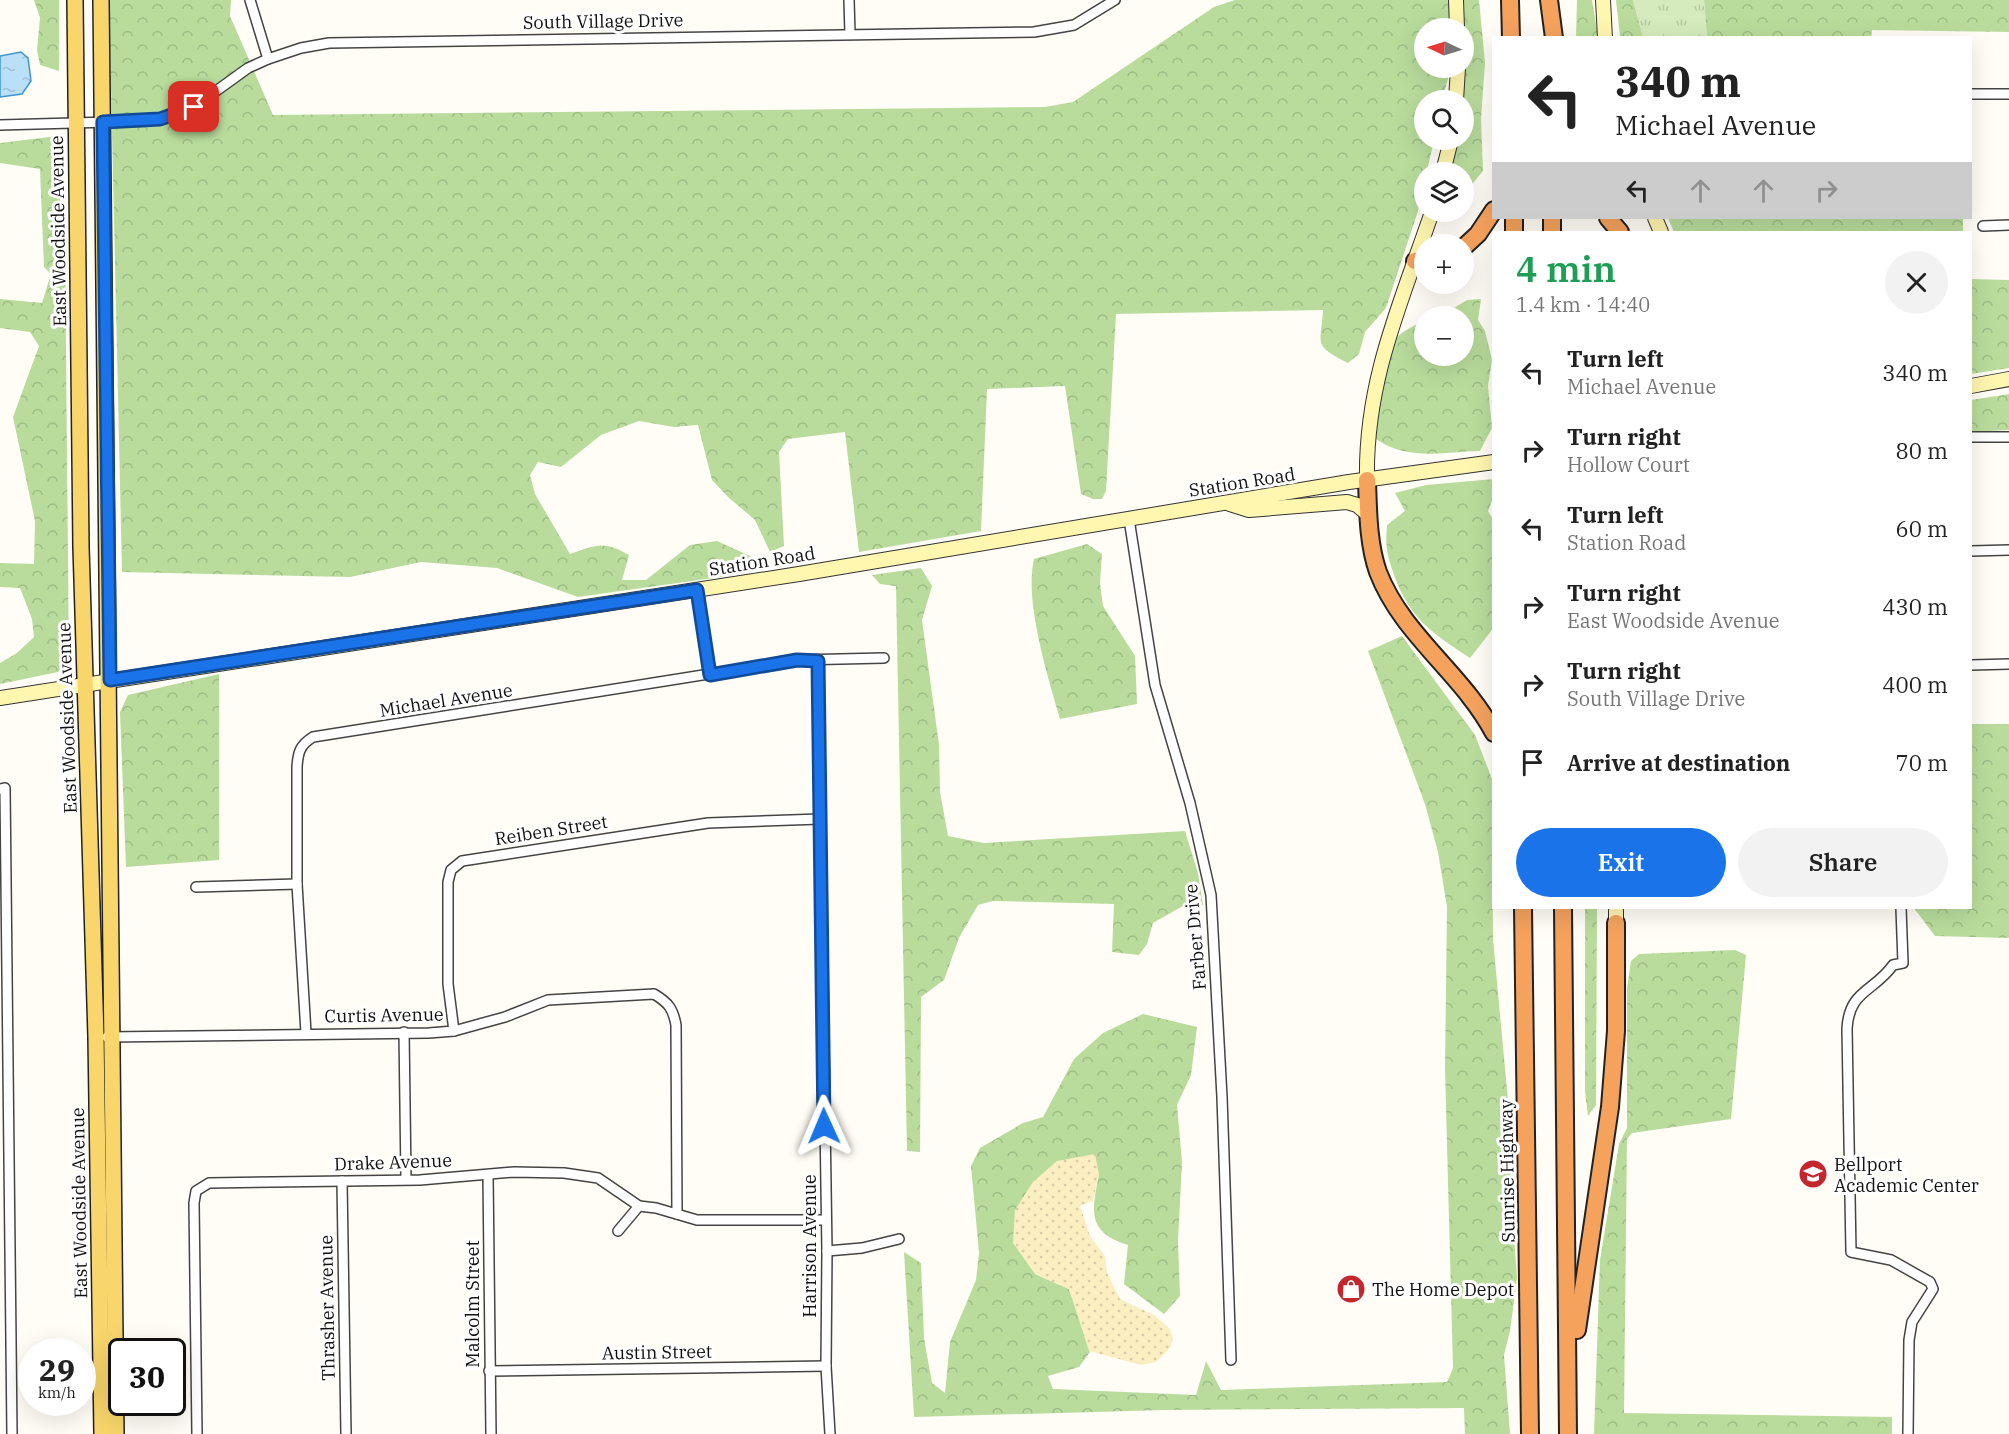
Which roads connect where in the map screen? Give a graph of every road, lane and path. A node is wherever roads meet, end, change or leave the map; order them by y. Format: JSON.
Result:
{"nodes":[{"id":1,"x":75,"y":0,"type":"edge"},
{"id":2,"x":101,"y":0,"type":"edge"},
{"id":3,"x":250,"y":0,"type":"edge"},
{"id":4,"x":849,"y":0,"type":"edge"},
{"id":5,"x":1115,"y":0,"type":"edge"},
{"id":6,"x":1456,"y":0,"type":"edge"},
{"id":7,"x":1510,"y":0,"type":"edge"},
{"id":8,"x":1549,"y":0,"type":"edge"},
{"id":9,"x":1603,"y":0,"type":"edge"},
{"id":10,"x":1457,"y":18,"type":"edge"},
{"id":11,"x":850,"y":34,"type":"junction"},
{"id":12,"x":1511,"y":36,"type":"edge"},
{"id":13,"x":1548,"y":36,"type":"edge"},
{"id":14,"x":1554,"y":36,"type":"edge"},
{"id":15,"x":1605,"y":36,"type":"edge"},
{"id":16,"x":268,"y":58,"type":"junction"},
{"id":17,"x":2009,"y":93,"type":"edge"},
{"id":18,"x":1972,"y":94,"type":"edge"},
{"id":19,"x":103,"y":122,"type":"junction"},
{"id":20,"x":76,"y":123,"type":"junction"},
{"id":21,"x":0,"y":125,"type":"edge"},
{"id":22,"x":1492,"y":213,"type":"edge"},
{"id":23,"x":1609,"y":219,"type":"edge"},
{"id":24,"x":2009,"y":225,"type":"edge"},
{"id":25,"x":1983,"y":226,"type":"dead end"},
{"id":26,"x":1619,"y":231,"type":"edge"},
{"id":27,"x":1474,"y":237,"type":"edge"},
{"id":28,"x":1414,"y":276,"type":"edge"},
{"id":29,"x":2009,"y":380,"type":"edge"},
{"id":30,"x":1972,"y":386,"type":"edge"},
{"id":31,"x":1972,"y":437,"type":"edge"},
{"id":32,"x":2009,"y":437,"type":"edge"},
{"id":33,"x":1487,"y":464,"type":"edge"},
{"id":34,"x":1367,"y":480,"type":"junction"},
{"id":35,"x":1228,"y":503,"type":"junction"},
{"id":36,"x":1369,"y":515,"type":"junction"},
{"id":37,"x":1129,"y":519,"type":"junction"},
{"id":38,"x":2009,"y":550,"type":"edge"},
{"id":39,"x":1972,"y":551,"type":"edge"},
{"id":40,"x":697,"y":590,"type":"junction"},
{"id":41,"x":884,"y":658,"type":"dead end"},
{"id":42,"x":818,"y":661,"type":"junction"},
{"id":43,"x":2009,"y":664,"type":"edge"},
{"id":44,"x":1972,"y":665,"type":"edge"},
{"id":45,"x":710,"y":675,"type":"junction"},
{"id":46,"x":110,"y":680,"type":"junction"},
{"id":47,"x":85,"y":683,"type":"junction"},
{"id":48,"x":0,"y":698,"type":"edge"},
{"id":49,"x":1492,"y":730,"type":"edge"},
{"id":50,"x":0,"y":789,"type":"edge"},
{"id":51,"x":820,"y":819,"type":"junction"},
{"id":52,"x":297,"y":884,"type":"junction"},
{"id":53,"x":196,"y":887,"type":"dead end"},
{"id":54,"x":1523,"y":909,"type":"edge"},
{"id":55,"x":1563,"y":909,"type":"edge"},
{"id":56,"x":1901,"y":909,"type":"edge"},
{"id":57,"x":1616,"y":915,"type":"edge"},
{"id":58,"x":4,"y":958,"type":"edge"},
{"id":59,"x":454,"y":1030,"type":"junction"},
{"id":60,"x":404,"y":1032,"type":"junction"},
{"id":61,"x":306,"y":1033,"type":"junction"},
{"id":62,"x":103,"y":1037,"type":"junction"},
{"id":63,"x":4,"y":1109,"type":"edge"},
{"id":64,"x":488,"y":1175,"type":"junction"},
{"id":65,"x":406,"y":1179,"type":"junction"},
{"id":66,"x":342,"y":1181,"type":"junction"},
{"id":67,"x":639,"y":1206,"type":"junction"},
{"id":68,"x":677,"y":1214,"type":"junction"},
{"id":69,"x":826,"y":1220,"type":"junction"},
{"id":70,"x":618,"y":1231,"type":"dead end"},
{"id":71,"x":899,"y":1239,"type":"dead end"},
{"id":72,"x":827,"y":1251,"type":"junction"},
{"id":73,"x":0,"y":1353,"type":"edge"},
{"id":74,"x":11,"y":1353,"type":"junction"},
{"id":75,"x":1231,"y":1360,"type":"dead end"},
{"id":76,"x":826,"y":1366,"type":"junction"},
{"id":77,"x":489,"y":1371,"type":"junction"},
{"id":78,"x":12,"y":1434,"type":"edge"},
{"id":79,"x":102,"y":1434,"type":"edge"},
{"id":80,"x":116,"y":1434,"type":"edge"},
{"id":81,"x":197,"y":1434,"type":"edge"},
{"id":82,"x":346,"y":1434,"type":"edge"},
{"id":83,"x":490,"y":1434,"type":"edge"},
{"id":84,"x":830,"y":1434,"type":"edge"},
{"id":85,"x":1530,"y":1434,"type":"edge"},
{"id":86,"x":1570,"y":1434,"type":"edge"},
{"id":87,"x":1908,"y":1434,"type":"edge"}],
"edges":[{"from":1,"to":20,"type":"main road","name":"East Woodside Avenue"},
{"from":2,"to":19,"type":"main road","name":"East Woodside Avenue"},
{"from":3,"to":16,"type":"street"},
{"from":4,"to":11,"type":"street"},
{"from":5,"to":11,"type":"street","name":"South Village Drive"},
{"from":6,"to":10,"type":"main road"},
{"from":7,"to":12,"type":"highway"},
{"from":8,"to":13,"type":"highway"},
{"from":8,"to":14,"type":"highway"},
{"from":9,"to":15,"type":"main road"},
{"from":11,"to":16,"type":"street","name":"South Village Drive"},
{"from":16,"to":19,"type":"street","name":"South Village Drive"},
{"from":17,"to":18,"type":"street"},
{"from":19,"to":20,"type":"street","name":"South Village Drive"},
{"from":19,"to":46,"type":"main road","name":"East Woodside Avenue"},
{"from":20,"to":21,"type":"street","name":"South Village Drive"},
{"from":20,"to":47,"type":"main road","name":"East Woodside Avenue"},
{"from":22,"to":27,"type":"highway"},
{"from":23,"to":26,"type":"highway"},
{"from":24,"to":25,"type":"street"},
{"from":28,"to":34,"type":"main road"},
{"from":29,"to":30,"type":"main road"},
{"from":31,"to":32,"type":"street"},
{"from":33,"to":34,"type":"main road","name":"Station Road"},
{"from":34,"to":35,"type":"main road","name":"Station Road"},
{"from":34,"to":36,"type":"highway"},
{"from":35,"to":36,"type":"main road"},
{"from":35,"to":37,"type":"main road","name":"Station Road"},
{"from":36,"to":49,"type":"highway"},
{"from":37,"to":40,"type":"main road","name":"Station Road"},
{"from":37,"to":75,"type":"street","name":"Farber Drive"},
{"from":38,"to":39,"type":"street"},
{"from":40,"to":45,"type":"street"},
{"from":40,"to":46,"type":"main road","name":"Station Road"},
{"from":41,"to":42,"type":"street","name":"Michael Avenue"},
{"from":42,"to":45,"type":"street","name":"Michael Avenue"},
{"from":42,"to":51,"type":"street","name":"Harrison Avenue"},
{"from":43,"to":44,"type":"street"},
{"from":45,"to":52,"type":"street","name":"Michael Avenue"},
{"from":46,"to":47,"type":"main road","name":"Station Road"},
{"from":46,"to":62,"type":"main road","name":"East Woodside Avenue"},
{"from":47,"to":48,"type":"main road","name":"Station Road"},
{"from":47,"to":62,"type":"main road","name":"East Woodside Avenue"},
{"from":50,"to":58,"type":"street"},
{"from":51,"to":59,"type":"street","name":"Reiben Street"},
{"from":51,"to":69,"type":"street","name":"Harrison Avenue"},
{"from":52,"to":53,"type":"street"},
{"from":52,"to":61,"type":"street","name":"Michael Avenue"},
{"from":54,"to":85,"type":"highway","name":"Sunrise Highway"},
{"from":55,"to":86,"type":"highway"},
{"from":56,"to":87,"type":"street"},
{"from":57,"to":86,"type":"highway"},
{"from":58,"to":63,"type":"street"},
{"from":59,"to":60,"type":"street","name":"Curtis Avenue"},
{"from":59,"to":68,"type":"street","name":"Curtis Avenue"},
{"from":60,"to":61,"type":"street","name":"Curtis Avenue"},
{"from":60,"to":65,"type":"street"},
{"from":61,"to":62,"type":"street","name":"Curtis Avenue"},
{"from":62,"to":79,"type":"main road","name":"East Woodside Avenue"},
{"from":62,"to":80,"type":"main road","name":"East Woodside Avenue"},
{"from":63,"to":74,"type":"street"},
{"from":64,"to":65,"type":"street","name":"Drake Avenue"},
{"from":64,"to":67,"type":"street","name":"Drake Avenue"},
{"from":64,"to":77,"type":"street","name":"Malcolm Street"},
{"from":65,"to":66,"type":"street","name":"Drake Avenue"},
{"from":66,"to":81,"type":"street","name":"Drake Avenue"},
{"from":66,"to":82,"type":"street","name":"Thrasher Avenue"},
{"from":67,"to":68,"type":"street","name":"Drake Avenue"},
{"from":67,"to":70,"type":"street"},
{"from":68,"to":69,"type":"street","name":"Drake Avenue"},
{"from":69,"to":72,"type":"street","name":"Harrison Avenue"},
{"from":71,"to":72,"type":"street"},
{"from":72,"to":76,"type":"street","name":"Harrison Avenue"},
{"from":73,"to":74,"type":"street"},
{"from":74,"to":78,"type":"street"},
{"from":76,"to":77,"type":"street","name":"Austin Street"},
{"from":76,"to":84,"type":"street","name":"Harrison Avenue"},
{"from":77,"to":83,"type":"street","name":"Malcolm Street"}]}
